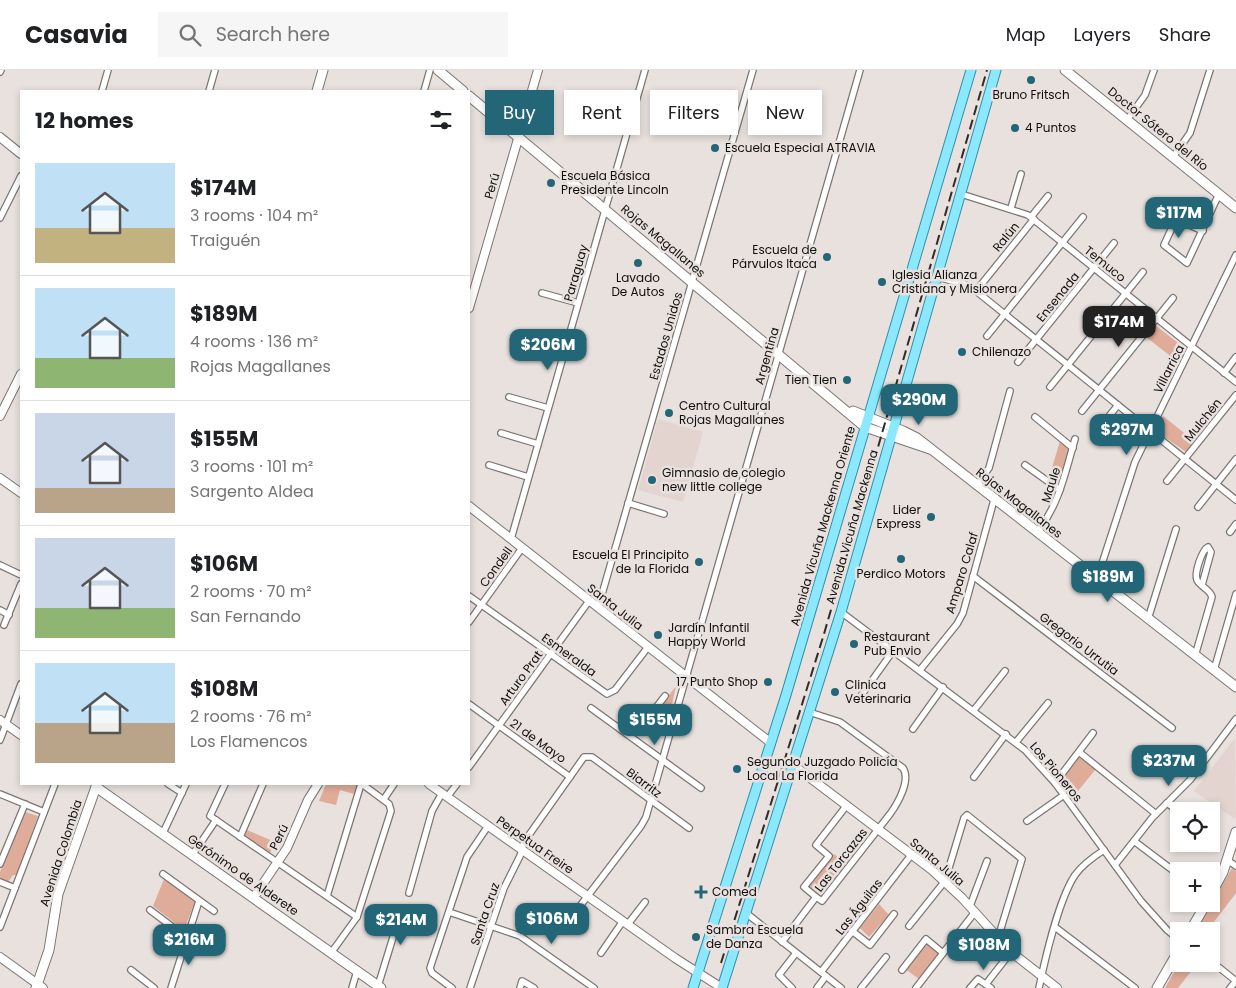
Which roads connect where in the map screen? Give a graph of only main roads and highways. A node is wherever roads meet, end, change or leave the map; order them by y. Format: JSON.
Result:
{"nodes":[{"id":1,"x":323,"y":70,"type":"edge"},
{"id":2,"x":438,"y":70,"type":"edge"},
{"id":3,"x":971,"y":70,"type":"edge"},
{"id":4,"x":996,"y":70,"type":"edge"},
{"id":5,"x":1065,"y":70,"type":"edge"},
{"id":6,"x":316,"y":90,"type":"edge"},
{"id":7,"x":462,"y":90,"type":"edge"},
{"id":8,"x":470,"y":97,"type":"edge"},
{"id":9,"x":1236,"y":206,"type":"edge"},
{"id":10,"x":867,"y":423,"type":"junction"},
{"id":11,"x":892,"y":431,"type":"junction"},
{"id":12,"x":1236,"y":687,"type":"edge"},
{"id":13,"x":95,"y":785,"type":"edge"},
{"id":14,"x":1236,"y":832,"type":"edge"},
{"id":15,"x":1220,"y":876,"type":"edge"},
{"id":16,"x":1170,"y":966,"type":"edge"},
{"id":17,"x":39,"y":987,"type":"edge"},
{"id":18,"x":380,"y":987,"type":"edge"},
{"id":19,"x":693,"y":988,"type":"edge"},
{"id":20,"x":722,"y":988,"type":"edge"},
{"id":21,"x":1157,"y":988,"type":"edge"}],
"edges":[{"from":1,"to":6,"type":"main road"},
{"from":2,"to":7,"type":"main road"},
{"from":3,"to":10,"type":"main road","name":"Avenida Vicuña Mackenna Oriente"},
{"from":4,"to":11,"type":"main road","name":"Avenida Vicuña Mackenna"},
{"from":5,"to":9,"type":"main road","name":"Doctor Sótero del Río"},
{"from":8,"to":10,"type":"main road","name":"Rojas Magallanes"},
{"from":10,"to":11,"type":"main road","name":"Rojas Magallanes"},
{"from":10,"to":19,"type":"main road","name":"Avenida Vicuña Mackenna Oriente"},
{"from":11,"to":12,"type":"main road","name":"Rojas Magallanes"},
{"from":11,"to":20,"type":"main road","name":"Avenida Vicuña Mackenna"},
{"from":13,"to":17,"type":"main road","name":"Avenida Colombia"},
{"from":13,"to":18,"type":"main road","name":"Gerónimo de Alderete"},
{"from":14,"to":15,"type":"main road"},
{"from":16,"to":21,"type":"main road"}]}
